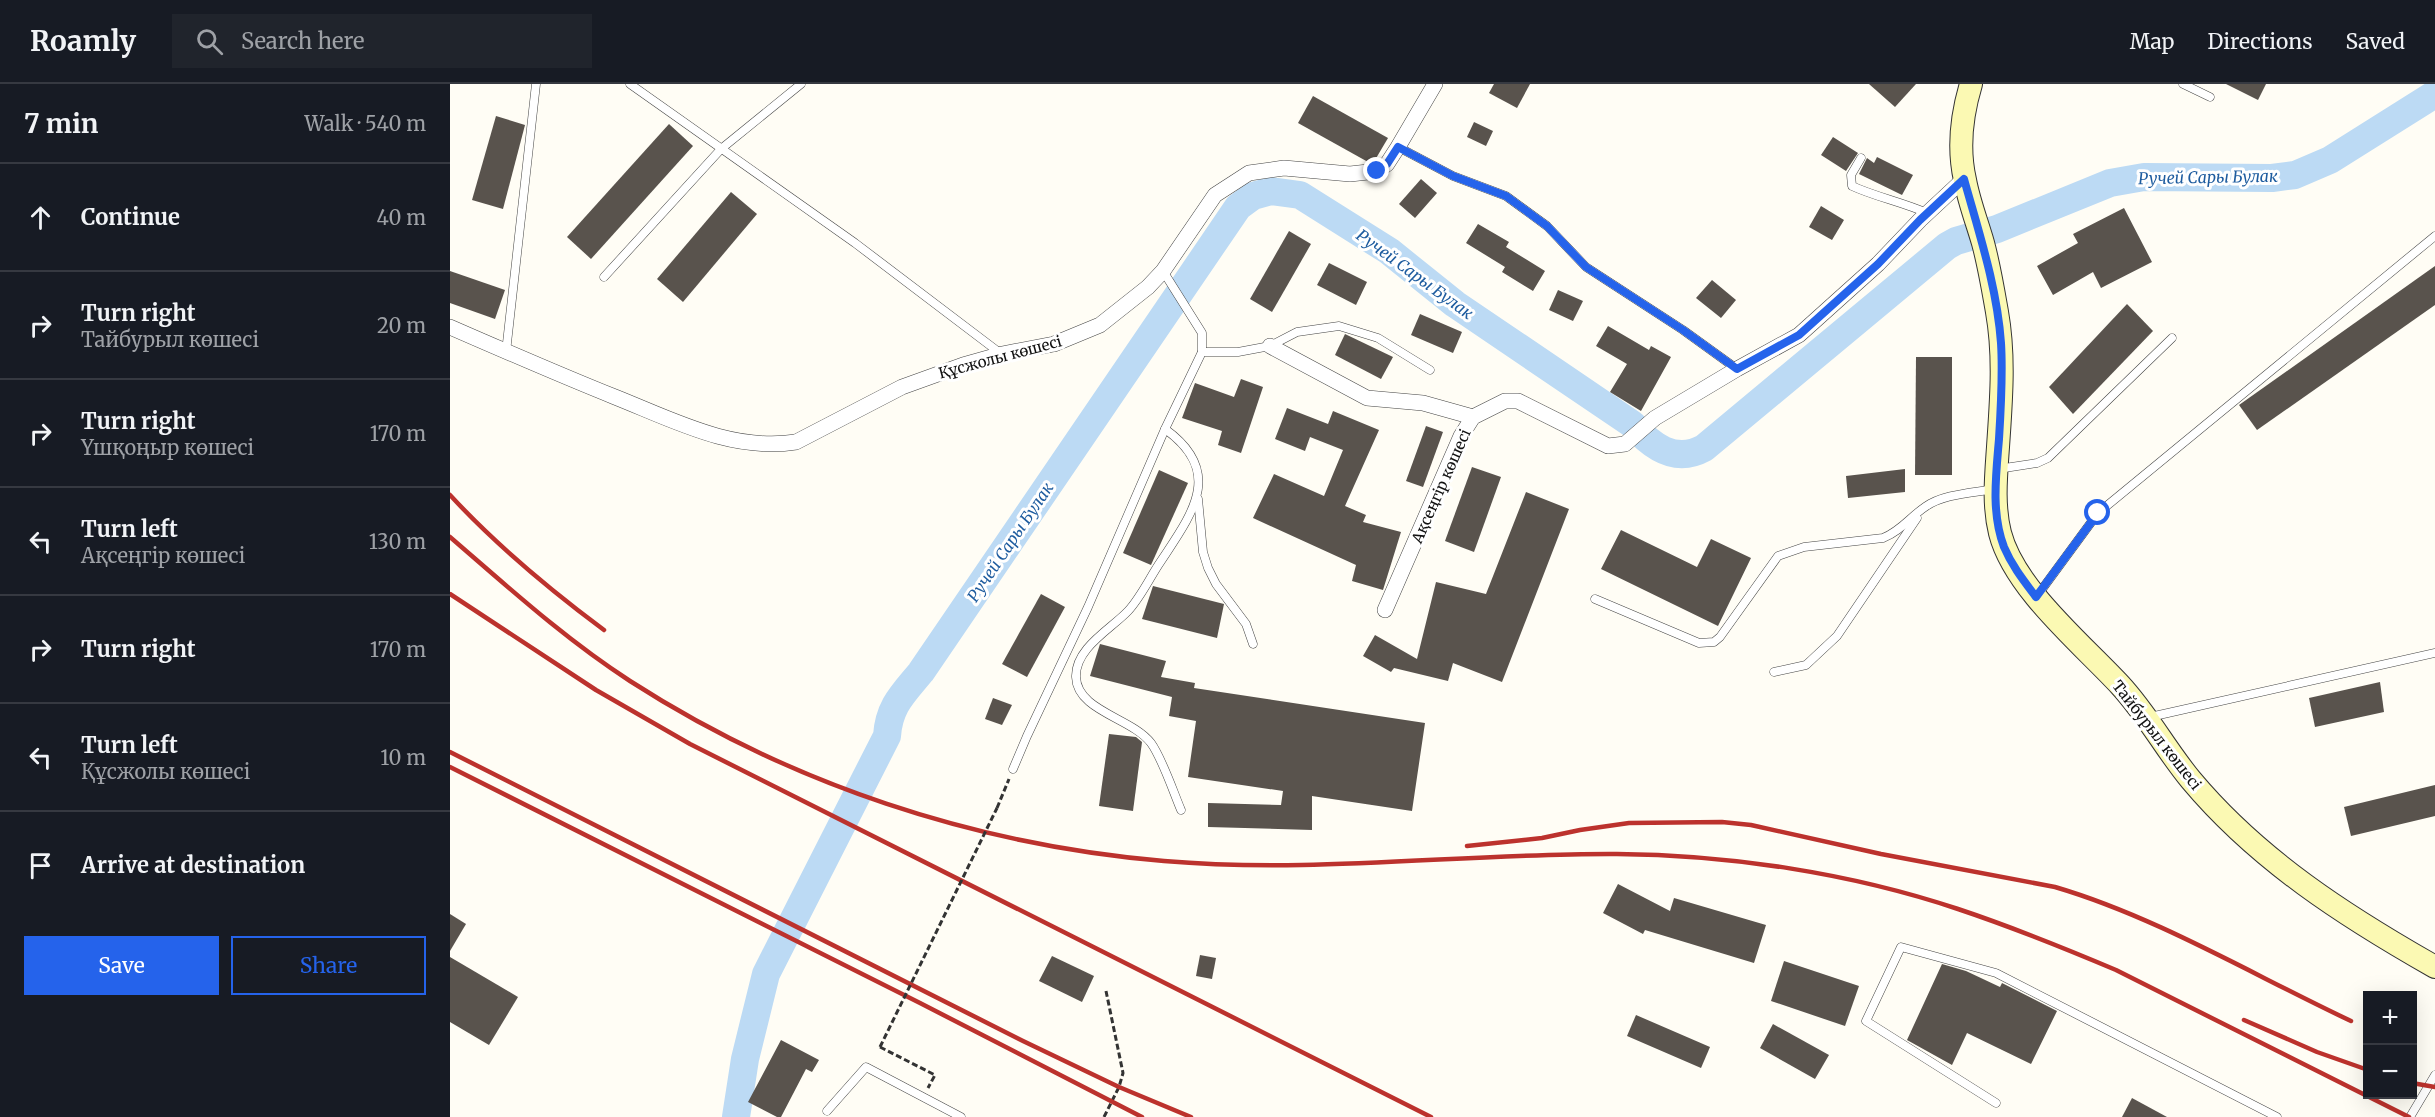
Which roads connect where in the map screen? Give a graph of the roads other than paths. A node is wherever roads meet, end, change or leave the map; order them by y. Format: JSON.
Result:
{"nodes":[{"id":1,"x":536,"y":84,"type":"edge"},
{"id":2,"x":630,"y":84,"type":"edge"},
{"id":3,"x":801,"y":84,"type":"edge"},
{"id":4,"x":1435,"y":84,"type":"edge"},
{"id":5,"x":1971,"y":84,"type":"edge"},
{"id":6,"x":2183,"y":84,"type":"edge"},
{"id":7,"x":2210,"y":97,"type":"dead end"},
{"id":8,"x":1398,"y":147,"type":"junction"},
{"id":9,"x":721,"y":149,"type":"junction"},
{"id":10,"x":1861,"y":158,"type":"dead end"},
{"id":11,"x":1964,"y":179,"type":"junction"},
{"id":12,"x":1927,"y":213,"type":"junction"},
{"id":13,"x":2435,"y":236,"type":"edge"},
{"id":14,"x":1163,"y":271,"type":"junction"},
{"id":15,"x":604,"y":277,"type":"dead end"},
{"id":16,"x":450,"y":327,"type":"edge"},
{"id":17,"x":2172,"y":338,"type":"dead end"},
{"id":18,"x":1270,"y":346,"type":"junction"},
{"id":19,"x":506,"y":352,"type":"junction"},
{"id":20,"x":1202,"y":352,"type":"junction"},
{"id":21,"x":1002,"y":354,"type":"junction"},
{"id":22,"x":1737,"y":369,"type":"junction"},
{"id":23,"x":1430,"y":370,"type":"dead end"},
{"id":24,"x":1473,"y":417,"type":"junction"},
{"id":25,"x":1165,"y":429,"type":"junction"},
{"id":26,"x":1996,"y":479,"type":"junction"},
{"id":27,"x":1198,"y":494,"type":"junction"},
{"id":28,"x":1925,"y":507,"type":"junction"},
{"id":29,"x":2036,"y":597,"type":"junction"},
{"id":30,"x":1594,"y":599,"type":"dead end"},
{"id":31,"x":1385,"y":610,"type":"dead end"},
{"id":32,"x":1253,"y":644,"type":"dead end"},
{"id":33,"x":2435,"y":652,"type":"edge"},
{"id":34,"x":1774,"y":672,"type":"dead end"},
{"id":35,"x":2145,"y":718,"type":"junction"},
{"id":36,"x":1013,"y":769,"type":"road end"},
{"id":37,"x":1181,"y":810,"type":"dead end"},
{"id":38,"x":2435,"y":967,"type":"edge"},
{"id":39,"x":2435,"y":1075,"type":"edge"},
{"id":40,"x":1996,"y":1103,"type":"dead end"},
{"id":41,"x":827,"y":1111,"type":"dead end"},
{"id":42,"x":962,"y":1117,"type":"edge"},
{"id":43,"x":2277,"y":1117,"type":"edge"},
{"id":44,"x":2410,"y":1117,"type":"edge"}],
"edges":[{"from":1,"to":19,"type":"lane"},
{"from":2,"to":9,"type":"lane"},
{"from":3,"to":9,"type":"lane"},
{"from":4,"to":8,"type":"street","name":"Құсжолы көшесі"},
{"from":5,"to":11,"type":"main road","name":"Тайбурыл көшесі"},
{"from":6,"to":7,"type":"lane"},
{"from":8,"to":14,"type":"street","name":"Құсжолы көшесі"},
{"from":8,"to":22,"type":"lane"},
{"from":9,"to":15,"type":"lane"},
{"from":9,"to":21,"type":"lane"},
{"from":10,"to":12,"type":"lane"},
{"from":11,"to":12,"type":"street","name":"Ақсеңгір көшесі"},
{"from":11,"to":26,"type":"main road","name":"Тайбурыл көшесі"},
{"from":12,"to":22,"type":"street","name":"Ақсеңгір көшесі"},
{"from":13,"to":29,"type":"lane"},
{"from":14,"to":20,"type":"lane"},
{"from":14,"to":21,"type":"street","name":"Құсжолы көшесі"},
{"from":16,"to":19,"type":"street","name":"Құсжолы көшесі"},
{"from":17,"to":26,"type":"lane"},
{"from":18,"to":20,"type":"lane"},
{"from":18,"to":23,"type":"lane"},
{"from":18,"to":24,"type":"street"},
{"from":19,"to":21,"type":"street","name":"Құсжолы көшесі"},
{"from":20,"to":25,"type":"lane"},
{"from":22,"to":24,"type":"street","name":"Ақсеңгір көшесі"},
{"from":24,"to":31,"type":"street","name":"Ақсеңгір көшесі"},
{"from":25,"to":27,"type":"lane"},
{"from":25,"to":36,"type":"lane"},
{"from":26,"to":28,"type":"lane"},
{"from":26,"to":29,"type":"main road","name":"Тайбурыл көшесі"},
{"from":27,"to":32,"type":"lane"},
{"from":27,"to":37,"type":"lane"},
{"from":28,"to":30,"type":"lane"},
{"from":28,"to":34,"type":"lane"},
{"from":29,"to":35,"type":"main road","name":"Тайбурыл көшесі"},
{"from":33,"to":35,"type":"lane"},
{"from":35,"to":38,"type":"main road","name":"Тайбурыл көшесі"},
{"from":39,"to":44,"type":"lane"},
{"from":40,"to":43,"type":"lane"},
{"from":41,"to":42,"type":"lane"}]}
